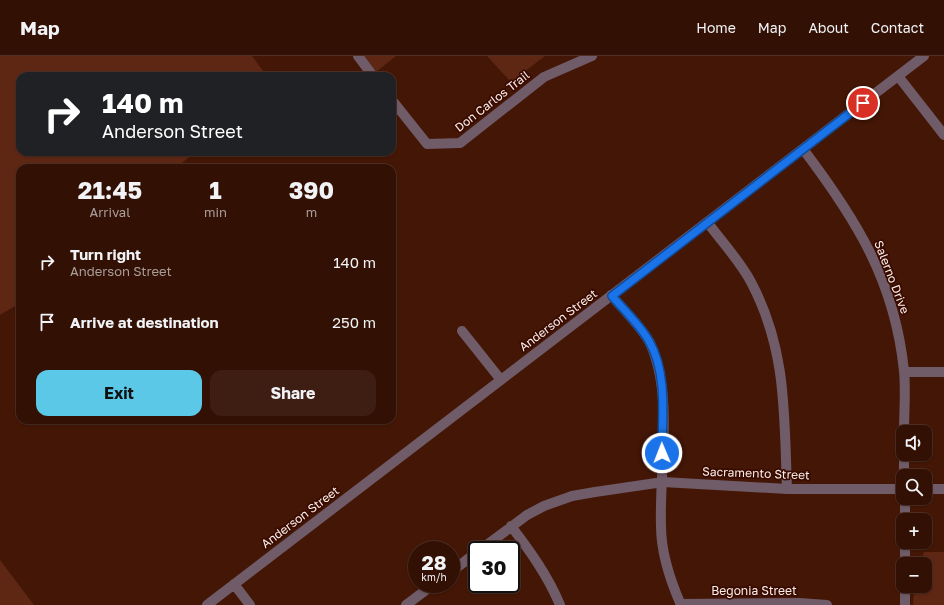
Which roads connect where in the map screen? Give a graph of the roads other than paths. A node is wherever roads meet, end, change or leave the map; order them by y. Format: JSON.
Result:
{"nodes":[{"id":1,"x":358,"y":56,"type":"edge"},
{"id":2,"x":592,"y":56,"type":"edge"},
{"id":3,"x":924,"y":56,"type":"edge"},
{"id":4,"x":370,"y":72,"type":"edge"},
{"id":5,"x":898,"y":76,"type":"junction"},
{"id":6,"x":396,"y":105,"type":"edge"},
{"id":7,"x":944,"y":136,"type":"edge"},
{"id":8,"x":803,"y":149,"type":"junction"},
{"id":9,"x":708,"y":223,"type":"junction"},
{"id":10,"x":612,"y":296,"type":"junction"},
{"id":11,"x":462,"y":331,"type":"dead end"},
{"id":12,"x":904,"y":372,"type":"junction"},
{"id":13,"x":944,"y":372,"type":"edge"},
{"id":14,"x":501,"y":380,"type":"junction"},
{"id":15,"x":904,"y":425,"type":"edge"},
{"id":16,"x":663,"y":482,"type":"junction"},
{"id":17,"x":787,"y":489,"type":"junction"},
{"id":18,"x":896,"y":489,"type":"edge"},
{"id":19,"x":932,"y":489,"type":"edge"},
{"id":20,"x":944,"y":489,"type":"edge"},
{"id":21,"x":511,"y":526,"type":"junction"},
{"id":22,"x":492,"y":541,"type":"edge"},
{"id":23,"x":468,"y":559,"type":"edge"},
{"id":24,"x":460,"y":565,"type":"edge"},
{"id":25,"x":234,"y":584,"type":"junction"},
{"id":26,"x":422,"y":593,"type":"edge"},
{"id":27,"x":905,"y":593,"type":"edge"},
{"id":28,"x":681,"y":604,"type":"edge"},
{"id":29,"x":207,"y":605,"type":"edge"},
{"id":30,"x":250,"y":605,"type":"edge"},
{"id":31,"x":406,"y":605,"type":"edge"},
{"id":32,"x":560,"y":605,"type":"edge"},
{"id":33,"x":827,"y":605,"type":"edge"},
{"id":34,"x":905,"y":605,"type":"edge"}],
"edges":[{"from":1,"to":4,"type":"street"},
{"from":2,"to":6,"type":"street","name":"Don Carlos Trail"},
{"from":3,"to":5,"type":"street","name":"Anderson Street"},
{"from":5,"to":7,"type":"street"},
{"from":5,"to":8,"type":"street","name":"Anderson Street"},
{"from":8,"to":9,"type":"street","name":"Anderson Street"},
{"from":8,"to":12,"type":"street","name":"Salerno Drive"},
{"from":9,"to":10,"type":"street","name":"Anderson Street"},
{"from":9,"to":17,"type":"street"},
{"from":10,"to":14,"type":"street","name":"Anderson Street"},
{"from":10,"to":16,"type":"street"},
{"from":11,"to":14,"type":"street"},
{"from":12,"to":13,"type":"street"},
{"from":12,"to":15,"type":"street","name":"Salerno Drive"},
{"from":14,"to":25,"type":"street","name":"Anderson Street"},
{"from":16,"to":17,"type":"street","name":"Sacramento Street"},
{"from":16,"to":21,"type":"street","name":"Sacramento Street"},
{"from":16,"to":28,"type":"street"},
{"from":17,"to":18,"type":"street","name":"Sacramento Street"},
{"from":19,"to":20,"type":"street"},
{"from":21,"to":22,"type":"street","name":"Sacramento Street"},
{"from":21,"to":32,"type":"street"},
{"from":23,"to":24,"type":"street"},
{"from":25,"to":29,"type":"street","name":"Anderson Street"},
{"from":25,"to":30,"type":"street"},
{"from":26,"to":31,"type":"street"},
{"from":27,"to":34,"type":"street"},
{"from":28,"to":33,"type":"street","name":"Begonia Street"}]}
